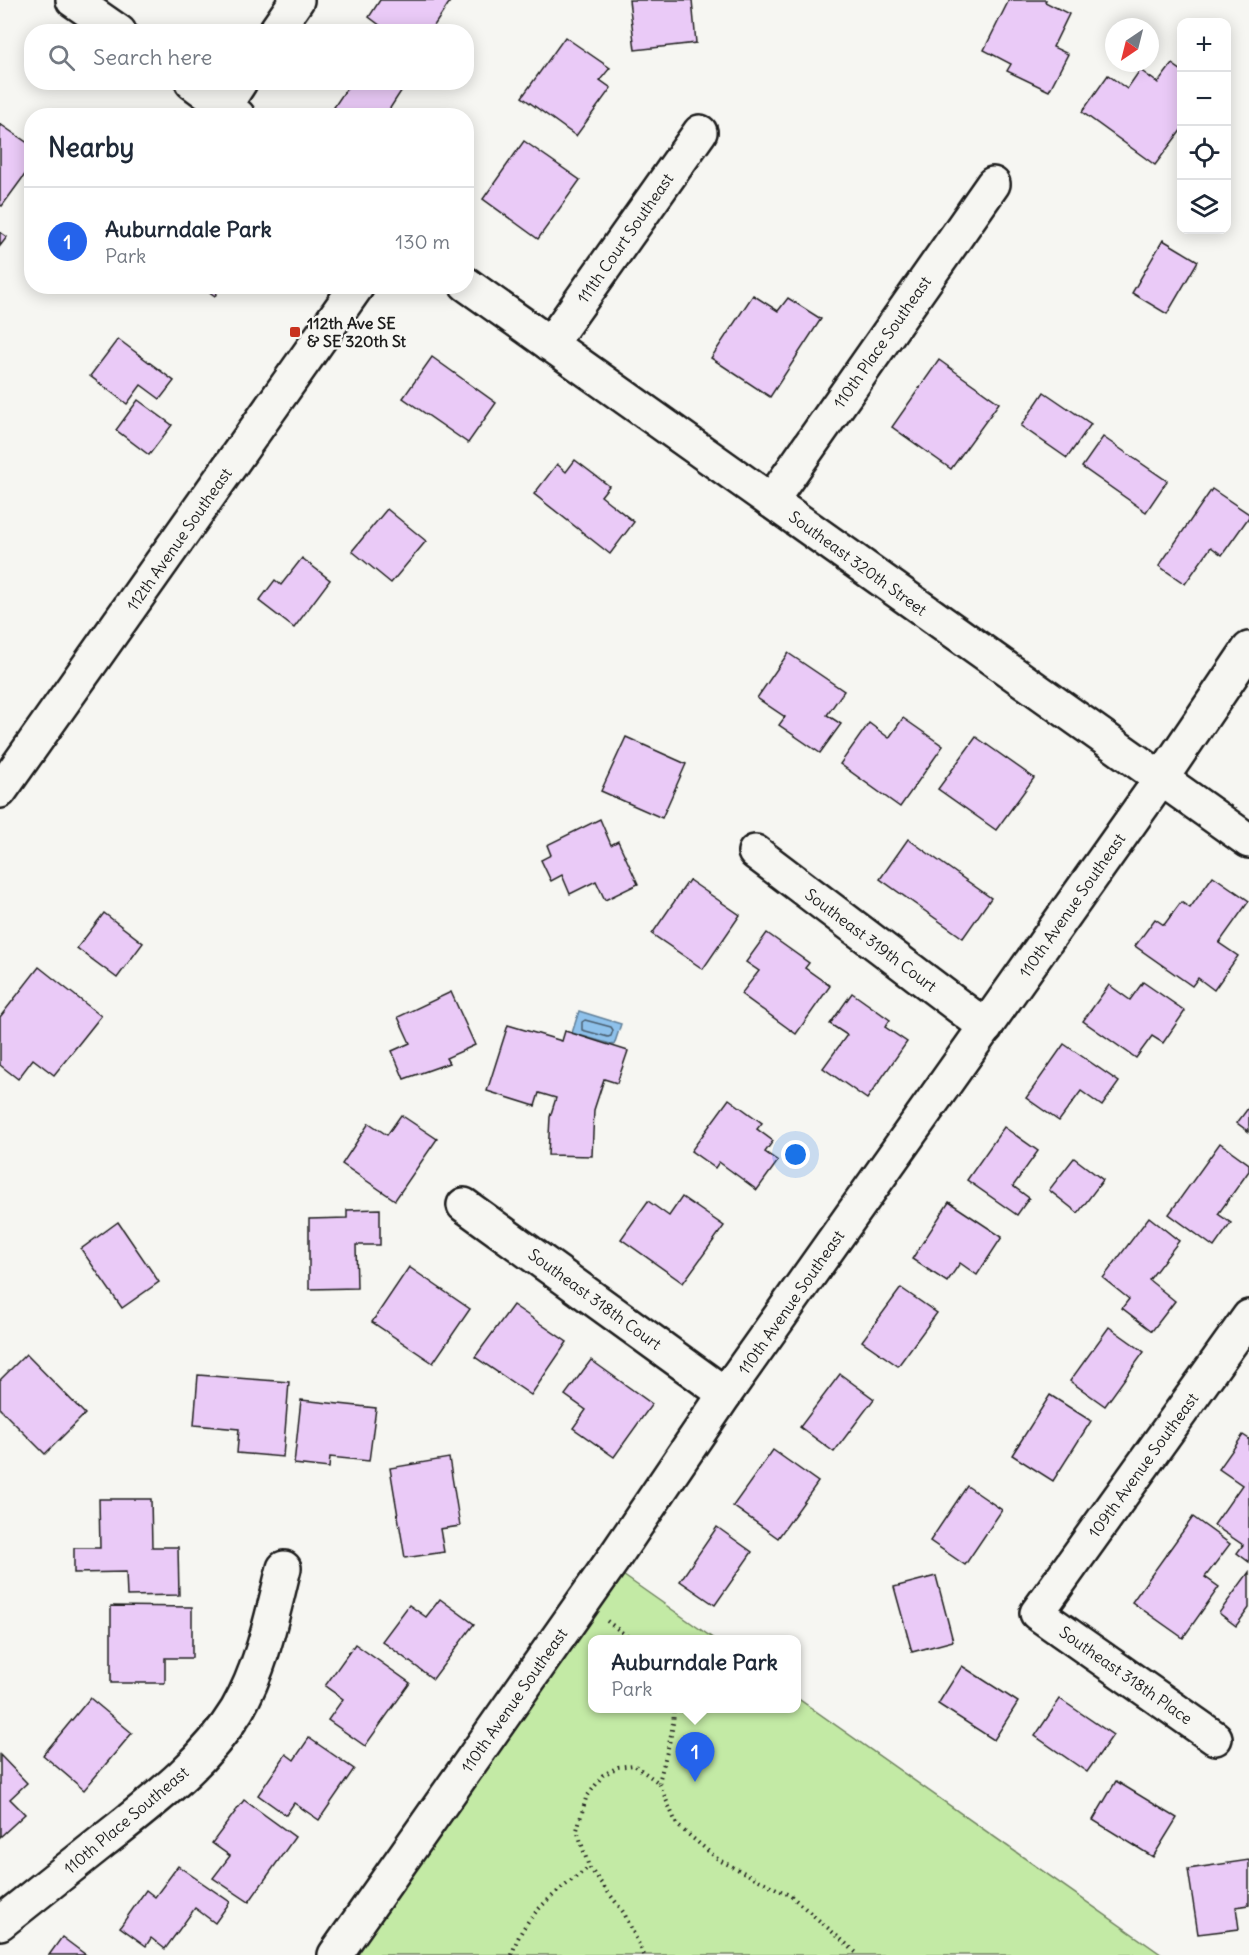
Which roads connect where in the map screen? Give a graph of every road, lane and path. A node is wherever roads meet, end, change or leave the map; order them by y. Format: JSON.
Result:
{"nodes":[{"id":1,"x":73,"y":0,"type":"edge"},
{"id":2,"x":297,"y":0,"type":"edge"},
{"id":3,"x":107,"y":24,"type":"edge"},
{"id":4,"x":280,"y":24,"type":"edge"},
{"id":5,"x":210,"y":90,"type":"edge"},
{"id":6,"x":234,"y":101,"type":"edge"},
{"id":7,"x":700,"y":132,"type":"dead end"},
{"id":8,"x":993,"y":184,"type":"dead end"},
{"id":9,"x":474,"y":290,"type":"edge"},
{"id":10,"x":351,"y":294,"type":"edge"},
{"id":11,"x":550,"y":344,"type":"junction"},
{"id":12,"x":771,"y":501,"type":"junction"},
{"id":13,"x":1249,"y":649,"type":"edge"},
{"id":14,"x":1161,"y":779,"type":"junction"},
{"id":15,"x":0,"y":791,"type":"edge"},
{"id":16,"x":1249,"y":841,"type":"edge"},
{"id":17,"x":755,"y":852,"type":"dead end"},
{"id":18,"x":986,"y":1027,"type":"junction"},
{"id":19,"x":465,"y":1204,"type":"dead end"},
{"id":20,"x":1249,"y":1317,"type":"edge"},
{"id":21,"x":725,"y":1394,"type":"junction"},
{"id":22,"x":284,"y":1568,"type":"dead end"},
{"id":23,"x":1037,"y":1613,"type":"joint"},
{"id":24,"x":674,"y":1713,"type":"edge"},
{"id":25,"x":1215,"y":1738,"type":"dead end"},
{"id":26,"x":659,"y":1784,"type":"junction"},
{"id":27,"x":589,"y":1867,"type":"junction"},
{"id":28,"x":0,"y":1923,"type":"edge"},
{"id":29,"x":335,"y":1955,"type":"edge"},
{"id":30,"x":512,"y":1955,"type":"edge"},
{"id":31,"x":644,"y":1955,"type":"edge"},
{"id":32,"x":859,"y":1955,"type":"edge"}],
"edges":[{"from":1,"to":3,"type":"street"},
{"from":2,"to":4,"type":"street"},
{"from":5,"to":6,"type":"street"},
{"from":7,"to":11,"type":"street","name":"111th Court Southeast"},
{"from":8,"to":12,"type":"street","name":"110th Place Southeast"},
{"from":9,"to":11,"type":"street","name":"Southeast 320th Street"},
{"from":10,"to":15,"type":"street","name":"112th Avenue Southeast"},
{"from":11,"to":12,"type":"street","name":"Southeast 320th Street"},
{"from":12,"to":14,"type":"street","name":"Southeast 320th Street"},
{"from":13,"to":14,"type":"street","name":"110th Avenue Southeast"},
{"from":14,"to":16,"type":"street","name":"Southeast 320th Street"},
{"from":14,"to":18,"type":"street","name":"110th Avenue Southeast"},
{"from":17,"to":18,"type":"street","name":"Southeast 319th Court"},
{"from":18,"to":21,"type":"street","name":"110th Avenue Southeast"},
{"from":19,"to":21,"type":"street","name":"Southeast 318th Court"},
{"from":20,"to":23,"type":"street","name":"109th Avenue Southeast"},
{"from":21,"to":29,"type":"street","name":"110th Avenue Southeast"},
{"from":22,"to":28,"type":"street","name":"110th Place Southeast"},
{"from":23,"to":25,"type":"street","name":"Southeast 318th Place"},
{"from":24,"to":26,"type":"path"},
{"from":26,"to":27,"type":"path"},
{"from":26,"to":32,"type":"path"},
{"from":27,"to":30,"type":"path"},
{"from":27,"to":31,"type":"path"}]}
